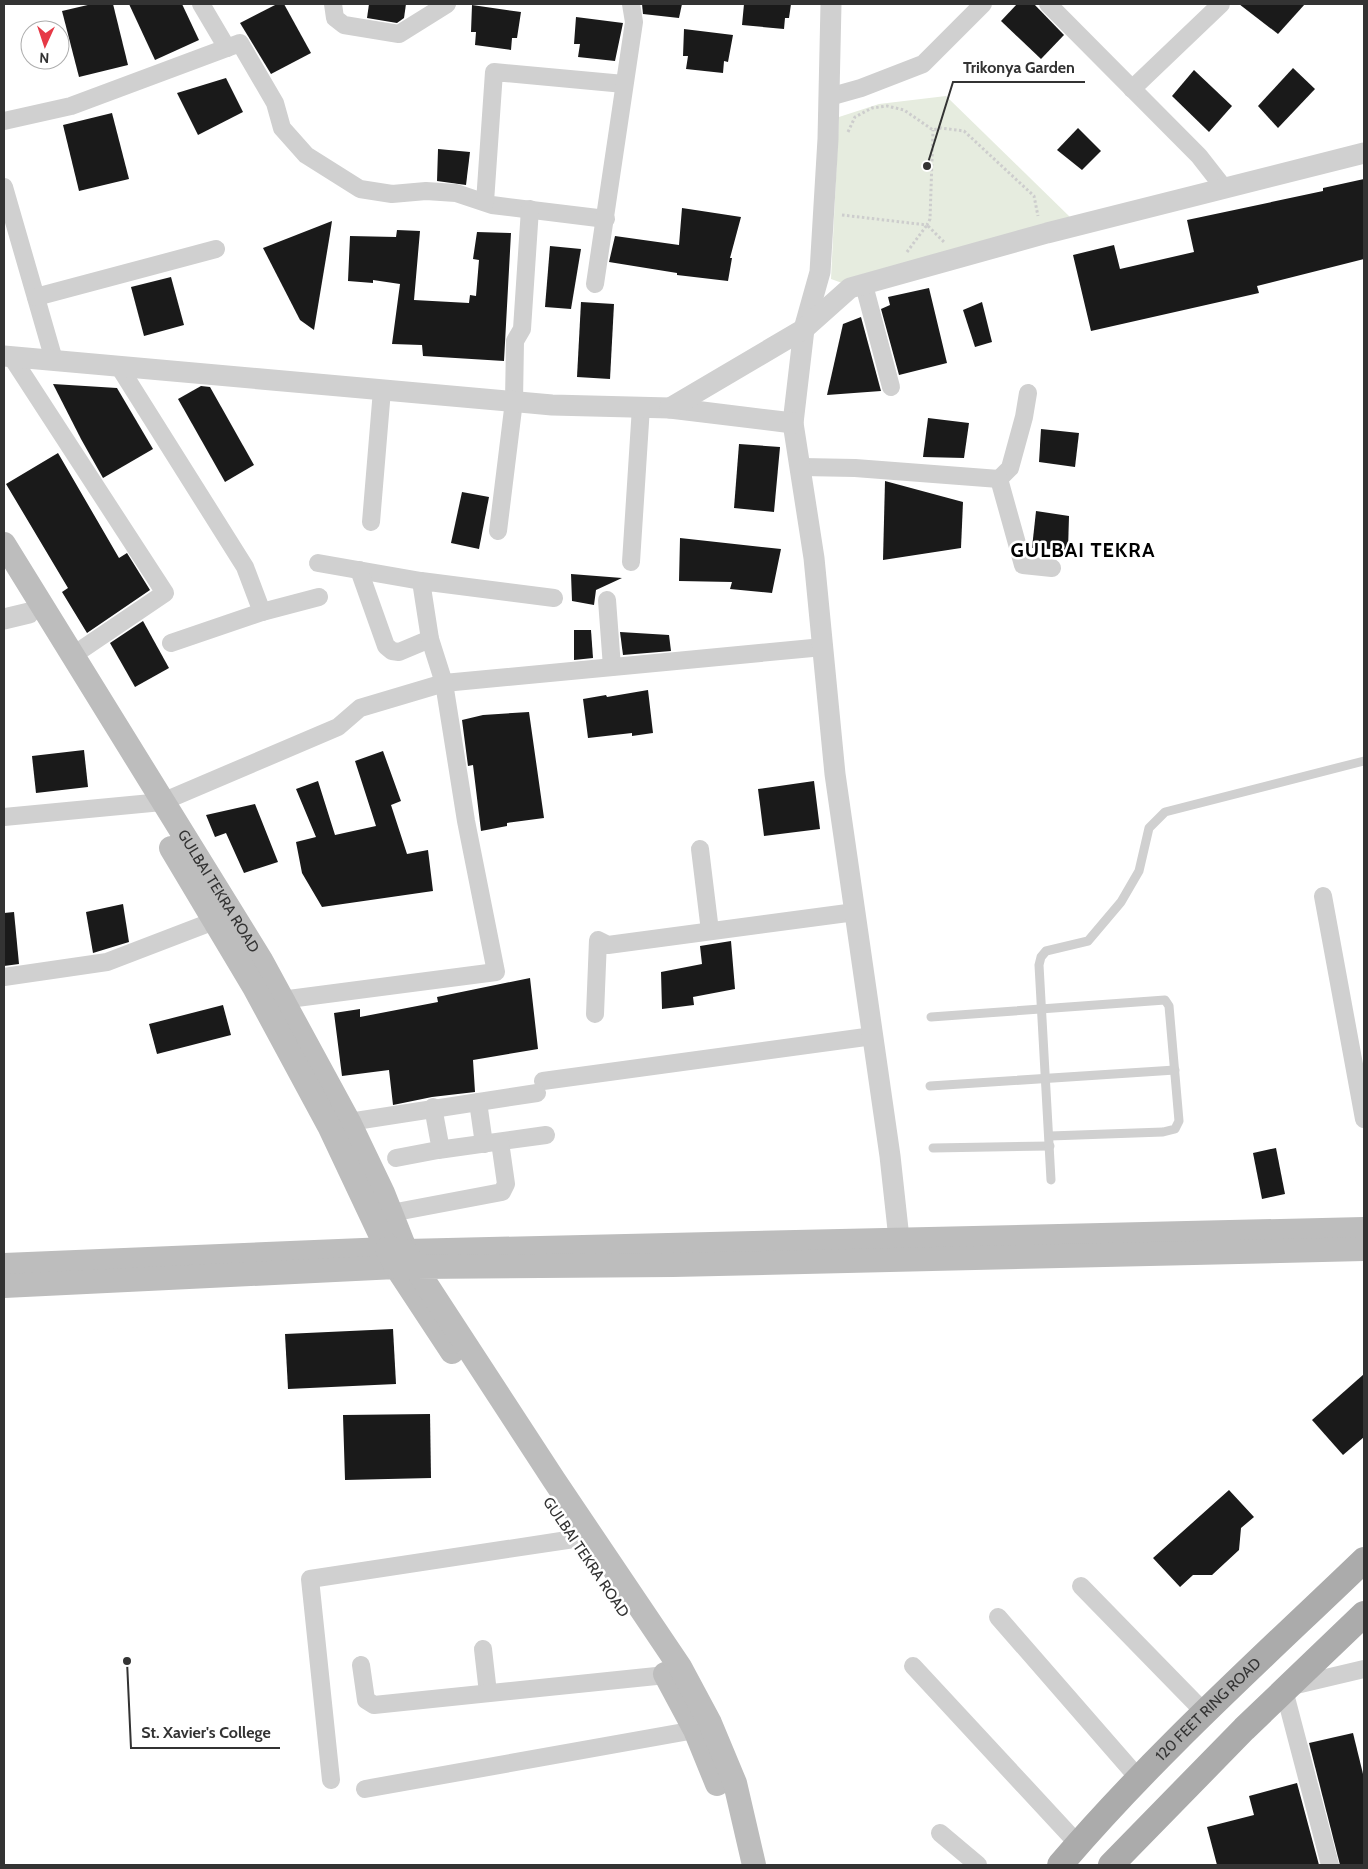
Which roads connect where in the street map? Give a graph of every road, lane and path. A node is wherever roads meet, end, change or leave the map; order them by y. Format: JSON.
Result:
{"nodes":[{"id":1,"x":201,"y":4,"type":"edge"},
{"id":2,"x":333,"y":4,"type":"edge"},
{"id":3,"x":447,"y":4,"type":"edge"},
{"id":4,"x":631,"y":4,"type":"edge"},
{"id":5,"x":831,"y":4,"type":"edge"},
{"id":6,"x":983,"y":4,"type":"edge"},
{"id":7,"x":1048,"y":4,"type":"edge"},
{"id":8,"x":1220,"y":4,"type":"edge"},
{"id":9,"x":227,"y":48,"type":"junction"},
{"id":10,"x":624,"y":84,"type":"junction"},
{"id":11,"x":1132,"y":89,"type":"junction"},
{"id":12,"x":829,"y":97,"type":"junction"},
{"id":13,"x":4,"y":121,"type":"edge"},
{"id":14,"x":933,"y":130,"type":"junction"},
{"id":15,"x":845,"y":136,"type":"dead end"},
{"id":16,"x":1364,"y":154,"type":"edge"},
{"id":17,"x":4,"y":187,"type":"edge"},
{"id":18,"x":1224,"y":188,"type":"junction"},
{"id":19,"x":485,"y":202,"type":"junction"},
{"id":20,"x":843,"y":205,"type":"dead end"},
{"id":21,"x":530,"y":209,"type":"junction"},
{"id":22,"x":842,"y":215,"type":"junction"},
{"id":23,"x":833,"y":216,"type":"dead end"},
{"id":24,"x":606,"y":219,"type":"junction"},
{"id":25,"x":1034,"y":220,"type":"dead end"},
{"id":26,"x":841,"y":223,"type":"dead end"},
{"id":27,"x":927,"y":225,"type":"junction"},
{"id":28,"x":950,"y":246,"type":"dead end"},
{"id":29,"x":216,"y":249,"type":"dead end"},
{"id":30,"x":904,"y":257,"type":"dead end"},
{"id":31,"x":595,"y":284,"type":"dead end"},
{"id":32,"x":864,"y":285,"type":"junction"},
{"id":33,"x":36,"y":297,"type":"junction"},
{"id":34,"x":804,"y":329,"type":"junction"},
{"id":35,"x":8,"y":356,"type":"edge"},
{"id":36,"x":54,"y":360,"type":"junction"},
{"id":37,"x":118,"y":365,"type":"junction"},
{"id":38,"x":891,"y":387,"type":"dead end"},
{"id":39,"x":382,"y":390,"type":"junction"},
{"id":40,"x":1028,"y":393,"type":"dead end"},
{"id":41,"x":514,"y":402,"type":"junction"},
{"id":42,"x":641,"y":407,"type":"junction"},
{"id":43,"x":670,"y":408,"type":"junction"},
{"id":44,"x":794,"y":423,"type":"junction"},
{"id":45,"x":802,"y":467,"type":"junction"},
{"id":46,"x":999,"y":479,"type":"junction"},
{"id":47,"x":371,"y":522,"type":"dead end"},
{"id":48,"x":498,"y":531,"type":"dead end"},
{"id":49,"x":4,"y":544,"type":"edge"},
{"id":50,"x":318,"y":562,"type":"dead end"},
{"id":51,"x":631,"y":562,"type":"dead end"},
{"id":52,"x":1052,"y":568,"type":"dead end"},
{"id":53,"x":359,"y":570,"type":"junction"},
{"id":54,"x":4,"y":573,"type":"edge"},
{"id":55,"x":421,"y":581,"type":"junction"},
{"id":56,"x":318,"y":597,"type":"dead end"},
{"id":57,"x":554,"y":598,"type":"dead end"},
{"id":58,"x":607,"y":600,"type":"dead end"},
{"id":59,"x":262,"y":612,"type":"junction"},
{"id":60,"x":29,"y":614,"type":"junction"},
{"id":61,"x":4,"y":619,"type":"edge"},
{"id":62,"x":430,"y":639,"type":"junction"},
{"id":63,"x":171,"y":644,"type":"dead end"},
{"id":64,"x":823,"y":647,"type":"junction"},
{"id":65,"x":72,"y":656,"type":"junction"},
{"id":66,"x":612,"y":668,"type":"junction"},
{"id":67,"x":444,"y":683,"type":"junction"},
{"id":68,"x":1364,"y":761,"type":"edge"},
{"id":69,"x":153,"y":803,"type":"junction"},
{"id":70,"x":4,"y":817,"type":"edge"},
{"id":71,"x":700,"y":849,"type":"dead end"},
{"id":72,"x":1323,"y":896,"type":"dead end"},
{"id":73,"x":855,"y":912,"type":"junction"},
{"id":74,"x":214,"y":921,"type":"junction"},
{"id":75,"x":710,"y":931,"type":"junction"},
{"id":76,"x":4,"y":977,"type":"edge"},
{"id":77,"x":281,"y":1000,"type":"junction"},
{"id":78,"x":1042,"y":1007,"type":"junction"},
{"id":79,"x":595,"y":1014,"type":"dead end"},
{"id":80,"x":931,"y":1017,"type":"dead end"},
{"id":81,"x":873,"y":1036,"type":"junction"},
{"id":82,"x":1175,"y":1070,"type":"junction"},
{"id":83,"x":1046,"y":1078,"type":"junction"},
{"id":84,"x":930,"y":1086,"type":"dead end"},
{"id":85,"x":478,"y":1102,"type":"junction"},
{"id":86,"x":433,"y":1107,"type":"junction"},
{"id":87,"x":1364,"y":1118,"type":"edge"},
{"id":88,"x":350,"y":1122,"type":"junction"},
{"id":89,"x":546,"y":1135,"type":"dead end"},
{"id":90,"x":1050,"y":1136,"type":"junction"},
{"id":91,"x":492,"y":1143,"type":"junction"},
{"id":92,"x":1050,"y":1146,"type":"junction"},
{"id":93,"x":934,"y":1148,"type":"dead end"},
{"id":94,"x":438,"y":1150,"type":"junction"},
{"id":95,"x":396,"y":1158,"type":"dead end"},
{"id":96,"x":1051,"y":1180,"type":"dead end"},
{"id":97,"x":390,"y":1213,"type":"junction"},
{"id":98,"x":1364,"y":1229,"type":"edge"},
{"id":99,"x":901,"y":1250,"type":"junction"},
{"id":100,"x":1364,"y":1250,"type":"edge"},
{"id":101,"x":401,"y":1259,"type":"junction"},
{"id":102,"x":4,"y":1265,"type":"edge"},
{"id":103,"x":4,"y":1286,"type":"edge"},
{"id":104,"x":574,"y":1539,"type":"junction"},
{"id":105,"x":1364,"y":1560,"type":"edge"},
{"id":106,"x":1081,"y":1586,"type":"dead end"},
{"id":107,"x":1364,"y":1614,"type":"edge"},
{"id":108,"x":998,"y":1616,"type":"dead end"},
{"id":109,"x":483,"y":1649,"type":"dead end"},
{"id":110,"x":361,"y":1665,"type":"dead end"},
{"id":111,"x":913,"y":1666,"type":"dead end"},
{"id":112,"x":1364,"y":1669,"type":"edge"},
{"id":113,"x":666,"y":1675,"type":"junction"},
{"id":114,"x":1286,"y":1689,"type":"junction"},
{"id":115,"x":488,"y":1693,"type":"junction"},
{"id":116,"x":1204,"y":1713,"type":"junction"},
{"id":117,"x":695,"y":1730,"type":"junction"},
{"id":118,"x":331,"y":1780,"type":"dead end"},
{"id":119,"x":1140,"y":1780,"type":"junction"},
{"id":120,"x":365,"y":1789,"type":"dead end"},
{"id":121,"x":940,"y":1833,"type":"dead end"},
{"id":122,"x":1078,"y":1844,"type":"junction"},
{"id":123,"x":737,"y":1865,"type":"edge"},
{"id":124,"x":754,"y":1865,"type":"edge"},
{"id":125,"x":978,"y":1865,"type":"edge"},
{"id":126,"x":1060,"y":1865,"type":"edge"},
{"id":127,"x":1111,"y":1865,"type":"edge"},
{"id":128,"x":1330,"y":1865,"type":"edge"}],
"edges":[{"from":1,"to":9,"type":"street"},
{"from":2,"to":3,"type":"street"},
{"from":4,"to":10,"type":"street"},
{"from":5,"to":12,"type":"street"},
{"from":6,"to":12,"type":"street"},
{"from":7,"to":11,"type":"street"},
{"from":8,"to":11,"type":"street"},
{"from":9,"to":13,"type":"street"},
{"from":9,"to":19,"type":"street"},
{"from":10,"to":19,"type":"street"},
{"from":10,"to":24,"type":"street"},
{"from":11,"to":18,"type":"street"},
{"from":12,"to":34,"type":"street"},
{"from":14,"to":15,"type":"path"},
{"from":14,"to":25,"type":"path"},
{"from":14,"to":27,"type":"path"},
{"from":16,"to":18,"type":"street"},
{"from":17,"to":33,"type":"street"},
{"from":18,"to":32,"type":"street"},
{"from":19,"to":21,"type":"street"},
{"from":20,"to":22,"type":"path"},
{"from":21,"to":24,"type":"street"},
{"from":21,"to":41,"type":"street"},
{"from":22,"to":23,"type":"path"},
{"from":22,"to":26,"type":"path"},
{"from":22,"to":27,"type":"path"},
{"from":24,"to":31,"type":"street"},
{"from":27,"to":28,"type":"path"},
{"from":27,"to":30,"type":"path"},
{"from":29,"to":33,"type":"street"},
{"from":32,"to":34,"type":"street"},
{"from":32,"to":38,"type":"street"},
{"from":33,"to":36,"type":"street"},
{"from":34,"to":43,"type":"street"},
{"from":34,"to":44,"type":"street"},
{"from":35,"to":36,"type":"street"},
{"from":35,"to":65,"type":"street"},
{"from":36,"to":37,"type":"street"},
{"from":37,"to":39,"type":"street"},
{"from":37,"to":59,"type":"street"},
{"from":39,"to":41,"type":"street"},
{"from":39,"to":47,"type":"street"},
{"from":40,"to":46,"type":"street"},
{"from":41,"to":42,"type":"street"},
{"from":41,"to":48,"type":"street"},
{"from":42,"to":43,"type":"street"},
{"from":42,"to":51,"type":"street"},
{"from":43,"to":44,"type":"street"},
{"from":44,"to":45,"type":"street"},
{"from":45,"to":46,"type":"street"},
{"from":45,"to":64,"type":"street"},
{"from":46,"to":52,"type":"street"},
{"from":49,"to":65,"type":"main road","name":"GULBAI TEKRA ROAD"},
{"from":50,"to":53,"type":"street"},
{"from":53,"to":55,"type":"street"},
{"from":53,"to":62,"type":"street"},
{"from":54,"to":60,"type":"main road","name":"GULBAI TEKRA ROAD"},
{"from":55,"to":57,"type":"street"},
{"from":55,"to":62,"type":"street"},
{"from":56,"to":59,"type":"street"},
{"from":58,"to":66,"type":"street"},
{"from":59,"to":63,"type":"street"},
{"from":60,"to":61,"type":"street"},
{"from":60,"to":69,"type":"main road","name":"GULBAI TEKRA ROAD"},
{"from":62,"to":67,"type":"street"},
{"from":64,"to":66,"type":"street"},
{"from":64,"to":73,"type":"street"},
{"from":65,"to":69,"type":"main road","name":"GULBAI TEKRA ROAD"},
{"from":66,"to":67,"type":"street"},
{"from":67,"to":69,"type":"street"},
{"from":67,"to":77,"type":"street"},
{"from":68,"to":78,"type":"lane"},
{"from":69,"to":70,"type":"street"},
{"from":69,"to":74,"type":"main road","name":"GULBAI TEKRA ROAD"},
{"from":69,"to":77,"type":"main road","name":"GULBAI TEKRA ROAD"},
{"from":71,"to":75,"type":"street"},
{"from":72,"to":87,"type":"street"},
{"from":73,"to":75,"type":"street"},
{"from":73,"to":81,"type":"street"},
{"from":74,"to":76,"type":"street"},
{"from":74,"to":101,"type":"main road","name":"GULBAI TEKRA ROAD"},
{"from":75,"to":79,"type":"street"},
{"from":77,"to":88,"type":"main road","name":"GULBAI TEKRA ROAD"},
{"from":78,"to":80,"type":"lane"},
{"from":78,"to":82,"type":"lane"},
{"from":78,"to":83,"type":"lane"},
{"from":81,"to":85,"type":"street"},
{"from":81,"to":99,"type":"street"},
{"from":82,"to":83,"type":"lane"},
{"from":82,"to":90,"type":"lane"},
{"from":83,"to":84,"type":"lane"},
{"from":83,"to":90,"type":"lane"},
{"from":85,"to":86,"type":"street"},
{"from":85,"to":91,"type":"street"},
{"from":86,"to":88,"type":"street"},
{"from":86,"to":94,"type":"street"},
{"from":88,"to":97,"type":"main road","name":"GULBAI TEKRA ROAD"},
{"from":89,"to":91,"type":"street"},
{"from":90,"to":92,"type":"lane"},
{"from":91,"to":94,"type":"street"},
{"from":91,"to":97,"type":"street"},
{"from":92,"to":93,"type":"lane"},
{"from":92,"to":96,"type":"lane"},
{"from":94,"to":95,"type":"street"},
{"from":97,"to":101,"type":"main road","name":"GULBAI TEKRA ROAD"},
{"from":98,"to":99,"type":"main road"},
{"from":99,"to":100,"type":"main road"},
{"from":99,"to":101,"type":"main road"},
{"from":101,"to":102,"type":"main road"},
{"from":101,"to":103,"type":"main road"},
{"from":101,"to":104,"type":"main road","name":"GULBAI TEKRA ROAD"},
{"from":101,"to":124,"type":"main road","name":"GULBAI TEKRA ROAD"},
{"from":104,"to":113,"type":"main road","name":"GULBAI TEKRA ROAD"},
{"from":104,"to":118,"type":"street"},
{"from":105,"to":116,"type":"main road","name":"120 FEET RING ROAD"},
{"from":106,"to":116,"type":"street"},
{"from":107,"to":114,"type":"main road"},
{"from":108,"to":119,"type":"street"},
{"from":109,"to":115,"type":"street"},
{"from":110,"to":115,"type":"street"},
{"from":111,"to":122,"type":"street"},
{"from":112,"to":114,"type":"street"},
{"from":113,"to":115,"type":"street"},
{"from":113,"to":117,"type":"main road","name":"GULBAI TEKRA ROAD"},
{"from":114,"to":127,"type":"main road"},
{"from":114,"to":128,"type":"street"},
{"from":116,"to":119,"type":"main road","name":"120 FEET RING ROAD"},
{"from":117,"to":120,"type":"street"},
{"from":117,"to":123,"type":"main road","name":"GULBAI TEKRA ROAD"},
{"from":119,"to":122,"type":"main road","name":"120 FEET RING ROAD"},
{"from":121,"to":125,"type":"street"},
{"from":122,"to":126,"type":"main road","name":"120 FEET RING ROAD"}]}
